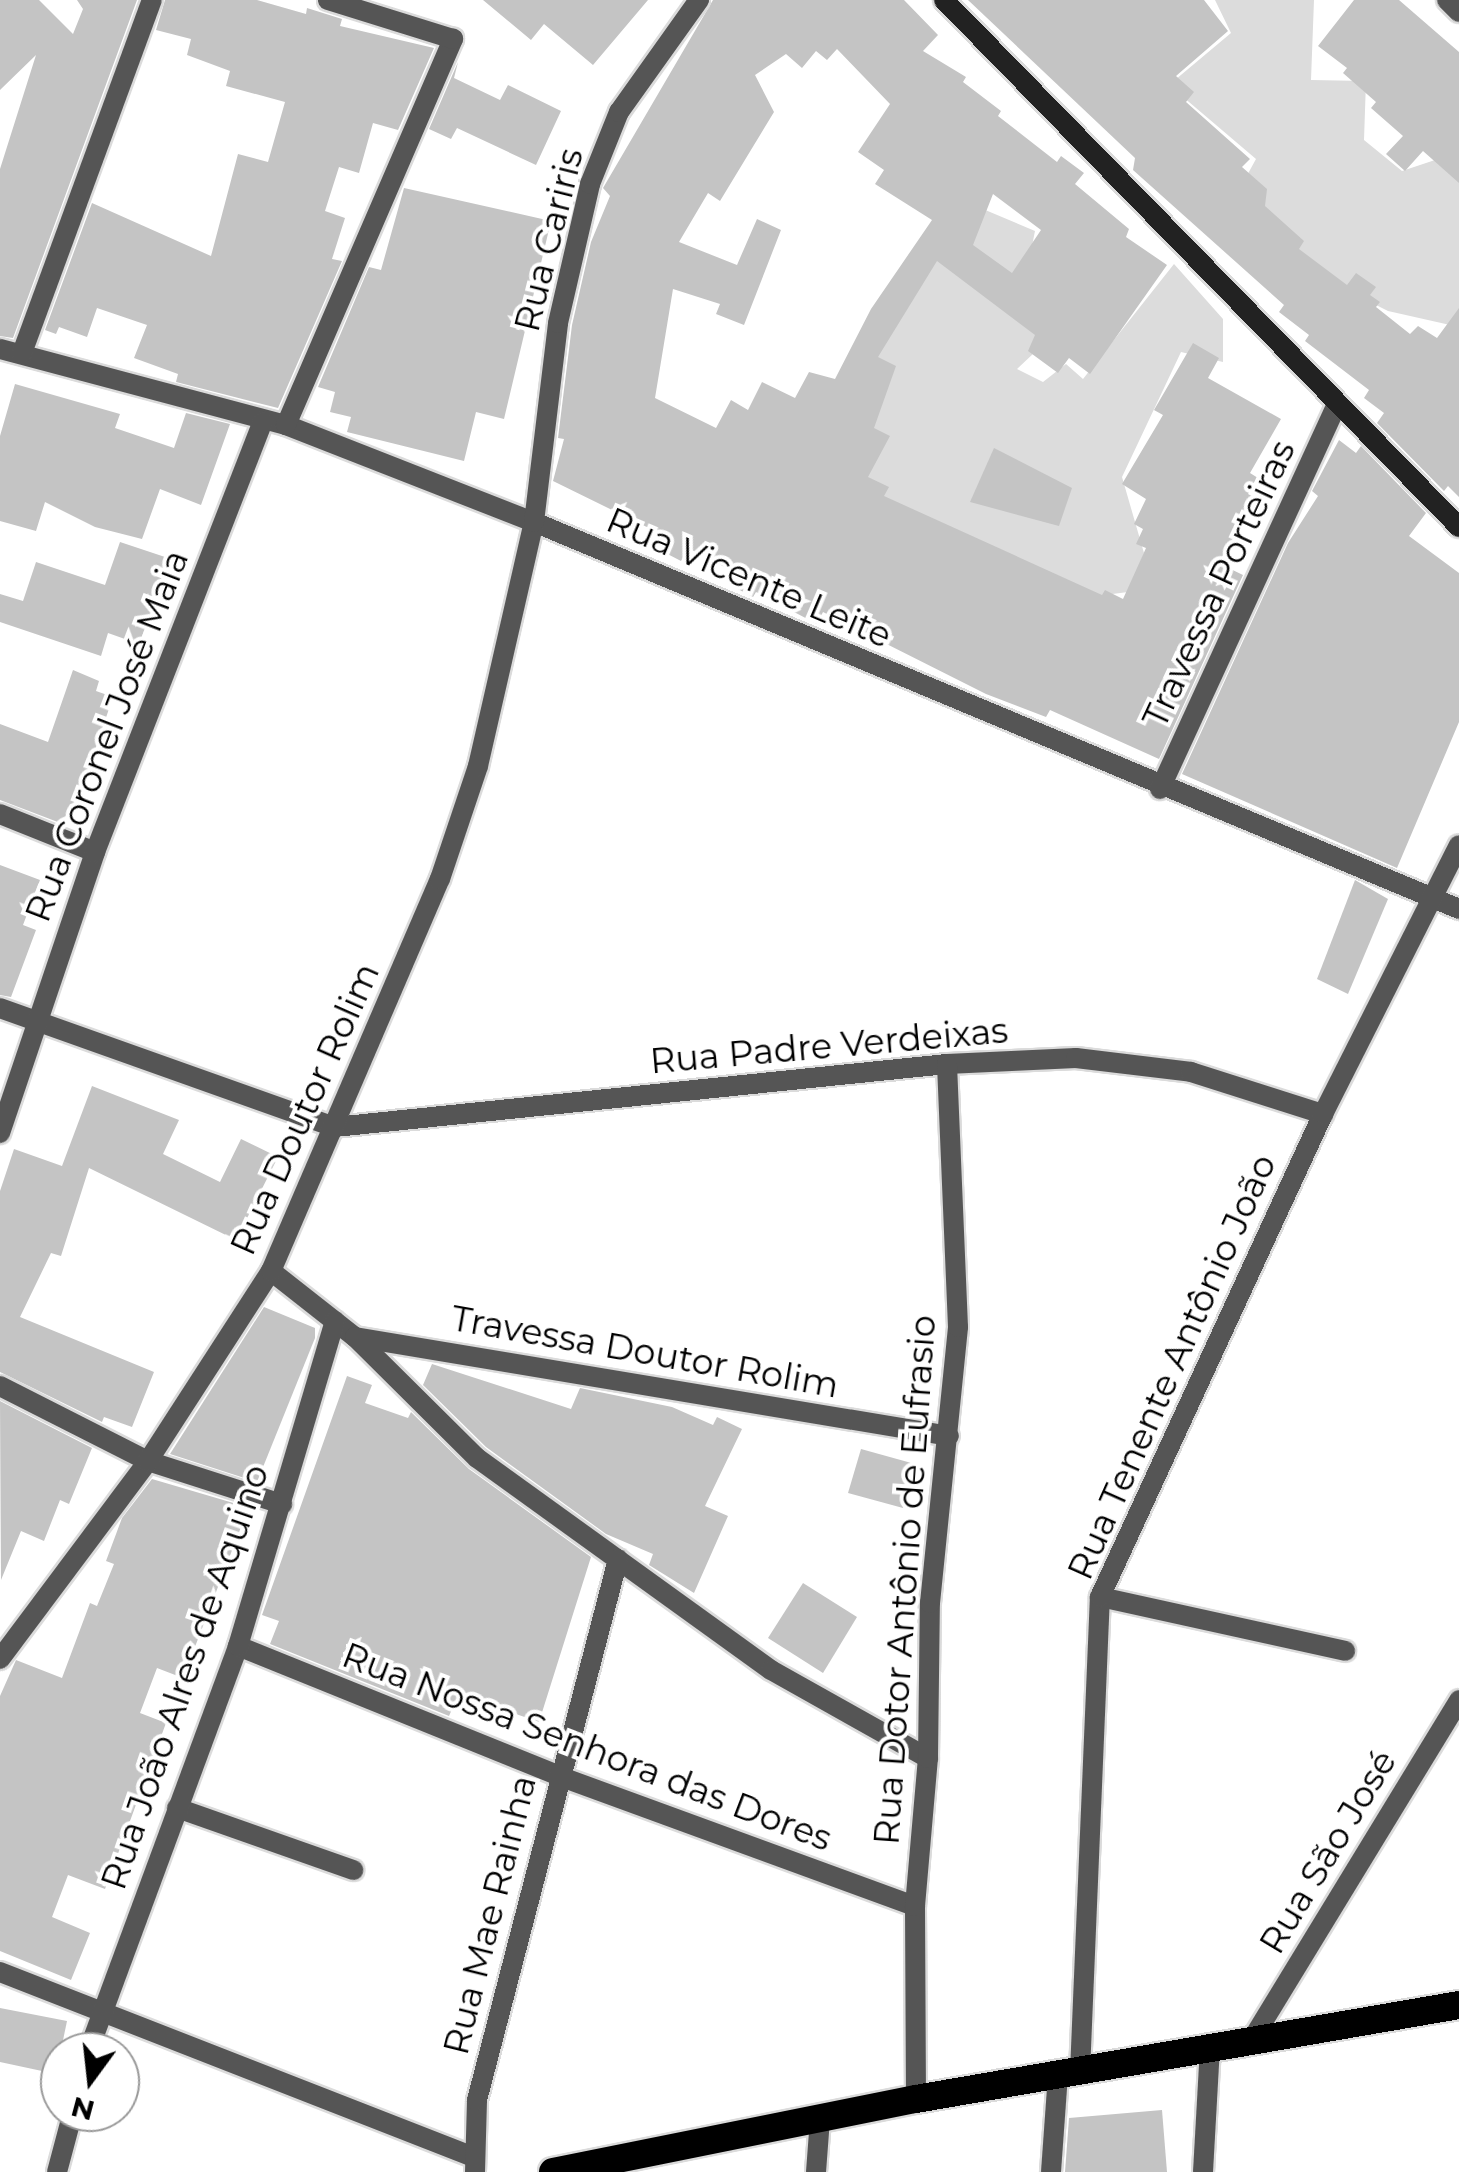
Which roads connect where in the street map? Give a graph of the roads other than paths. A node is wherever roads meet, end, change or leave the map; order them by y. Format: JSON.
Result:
{"nodes":[{"id":1,"x":152,"y":0,"type":"edge"},
{"id":2,"x":328,"y":0,"type":"edge"},
{"id":3,"x":699,"y":0,"type":"edge"},
{"id":4,"x":944,"y":0,"type":"edge"},
{"id":5,"x":1447,"y":0,"type":"edge"},
{"id":6,"x":1459,"y":12,"type":"edge"},
{"id":7,"x":0,"y":348,"type":"edge"},
{"id":8,"x":22,"y":353,"type":"junction"},
{"id":9,"x":1336,"y":406,"type":"junction"},
{"id":10,"x":264,"y":422,"type":"junction"},
{"id":11,"x":286,"y":425,"type":"junction"},
{"id":12,"x":534,"y":522,"type":"junction"},
{"id":13,"x":1459,"y":526,"type":"edge"},
{"id":14,"x":1160,"y":790,"type":"junction"},
{"id":15,"x":0,"y":814,"type":"edge"},
{"id":16,"x":1459,"y":846,"type":"edge"},
{"id":17,"x":95,"y":852,"type":"junction"},
{"id":18,"x":1432,"y":897,"type":"junction"},
{"id":19,"x":1459,"y":910,"type":"edge"},
{"id":20,"x":0,"y":1008,"type":"edge"},
{"id":21,"x":35,"y":1022,"type":"junction"},
{"id":22,"x":947,"y":1064,"type":"junction"},
{"id":23,"x":1323,"y":1114,"type":"junction"},
{"id":24,"x":334,"y":1127,"type":"junction"},
{"id":25,"x":0,"y":1132,"type":"edge"},
{"id":26,"x":271,"y":1271,"type":"junction"},
{"id":27,"x":335,"y":1322,"type":"junction"},
{"id":28,"x":354,"y":1337,"type":"junction"},
{"id":29,"x":0,"y":1386,"type":"edge"},
{"id":30,"x":949,"y":1436,"type":"junction"},
{"id":31,"x":148,"y":1461,"type":"junction"},
{"id":32,"x":282,"y":1504,"type":"junction"},
{"id":33,"x":618,"y":1559,"type":"junction"},
{"id":34,"x":1100,"y":1597,"type":"junction"},
{"id":35,"x":238,"y":1646,"type":"junction"},
{"id":36,"x":1345,"y":1651,"type":"dead end"},
{"id":37,"x":0,"y":1659,"type":"edge"},
{"id":38,"x":1459,"y":1700,"type":"edge"},
{"id":39,"x":928,"y":1758,"type":"junction"},
{"id":40,"x":559,"y":1776,"type":"junction"},
{"id":41,"x":177,"y":1808,"type":"junction"},
{"id":42,"x":353,"y":1870,"type":"dead end"},
{"id":43,"x":915,"y":1906,"type":"junction"},
{"id":44,"x":0,"y":1972,"type":"edge"},
{"id":45,"x":1459,"y":2005,"type":"edge"},
{"id":46,"x":98,"y":2015,"type":"junction"},
{"id":47,"x":93,"y":2032,"type":"edge"},
{"id":48,"x":1253,"y":2038,"type":"junction"},
{"id":49,"x":1210,"y":2048,"type":"junction"},
{"id":50,"x":1069,"y":2074,"type":"junction"},
{"id":51,"x":916,"y":2100,"type":"junction"},
{"id":52,"x":820,"y":2118,"type":"junction"},
{"id":53,"x":67,"y":2132,"type":"edge"},
{"id":54,"x":473,"y":2164,"type":"edge"},
{"id":55,"x":57,"y":2172,"type":"edge"},
{"id":56,"x":553,"y":2172,"type":"edge"},
{"id":57,"x":816,"y":2172,"type":"edge"},
{"id":58,"x":1051,"y":2172,"type":"edge"},
{"id":59,"x":1203,"y":2172,"type":"edge"}],
"edges":[{"from":1,"to":8,"type":"street"},
{"from":2,"to":11,"type":"street"},
{"from":3,"to":12,"type":"street","name":"Rua Cariris"},
{"from":4,"to":9,"type":"main road"},
{"from":5,"to":6,"type":"street"},
{"from":7,"to":8,"type":"street","name":"Rua Vicente Leite"},
{"from":8,"to":10,"type":"street","name":"Rua Vicente Leite"},
{"from":9,"to":13,"type":"main road"},
{"from":9,"to":14,"type":"street","name":"Travessa Porteiras"},
{"from":10,"to":11,"type":"street","name":"Rua Vicente Leite"},
{"from":10,"to":17,"type":"street","name":"Rua Coronel José Maia"},
{"from":11,"to":12,"type":"street","name":"Rua Vicente Leite"},
{"from":12,"to":14,"type":"street","name":"Rua Vicente Leite"},
{"from":12,"to":24,"type":"street","name":"Rua Doutor Rolim"},
{"from":14,"to":18,"type":"street","name":"Rua Vicente Leite"},
{"from":15,"to":17,"type":"street"},
{"from":16,"to":18,"type":"street","name":"Rua Tenente Antônio João"},
{"from":17,"to":21,"type":"street","name":"Rua Coronel José Maia"},
{"from":18,"to":19,"type":"street","name":"Rua Vicente Leite"},
{"from":18,"to":23,"type":"street","name":"Rua Tenente Antônio João"},
{"from":20,"to":21,"type":"street"},
{"from":21,"to":24,"type":"street"},
{"from":21,"to":25,"type":"street","name":"Rua Coronel José Maia"},
{"from":22,"to":23,"type":"street","name":"Rua Padre Verdeixas"},
{"from":22,"to":24,"type":"street","name":"Rua Padre Verdeixas"},
{"from":22,"to":30,"type":"street","name":"Rua Dotor Antônio de Eufrasio"},
{"from":23,"to":34,"type":"street","name":"Rua Tenente Antônio João"},
{"from":24,"to":26,"type":"street","name":"Rua Doutor Rolim"},
{"from":26,"to":27,"type":"street","name":"Travessa Doutor Rolim"},
{"from":26,"to":31,"type":"street","name":"Rua Doutor Rolim"},
{"from":27,"to":28,"type":"street","name":"Travessa Doutor Rolim"},
{"from":27,"to":32,"type":"street","name":"Rua João Alres de Aquino"},
{"from":28,"to":30,"type":"street","name":"Travessa Doutor Rolim"},
{"from":28,"to":33,"type":"street"},
{"from":29,"to":31,"type":"street"},
{"from":30,"to":39,"type":"street","name":"Rua Dotor Antônio de Eufrasio"},
{"from":31,"to":32,"type":"street"},
{"from":31,"to":37,"type":"street","name":"Rua Doutor Rolim"},
{"from":32,"to":35,"type":"street","name":"Rua João Alres de Aquino"},
{"from":33,"to":39,"type":"street"},
{"from":33,"to":40,"type":"street","name":"Rua Mae Rainha"},
{"from":34,"to":36,"type":"street"},
{"from":34,"to":50,"type":"street","name":"Rua Tenente Antônio João"},
{"from":35,"to":40,"type":"street","name":"Rua Nossa Senhora das Dores"},
{"from":35,"to":41,"type":"street","name":"Rua João Alres de Aquino"},
{"from":38,"to":48,"type":"street","name":"Rua São José"},
{"from":39,"to":43,"type":"street","name":"Rua Dotor Antônio de Eufrasio"},
{"from":40,"to":43,"type":"street","name":"Rua Nossa Senhora das Dores"},
{"from":40,"to":54,"type":"street","name":"Rua Mae Rainha"},
{"from":41,"to":42,"type":"street"},
{"from":41,"to":46,"type":"street","name":"Rua João Alres de Aquino"},
{"from":43,"to":51,"type":"street","name":"Rua Dotor Antônio de Eufrasio"},
{"from":44,"to":46,"type":"street"},
{"from":45,"to":48,"type":"highway"},
{"from":46,"to":47,"type":"street","name":"Rua João Alres de Aquino"},
{"from":46,"to":54,"type":"street"},
{"from":48,"to":49,"type":"highway"},
{"from":49,"to":50,"type":"highway"},
{"from":49,"to":59,"type":"street"},
{"from":50,"to":51,"type":"highway"},
{"from":50,"to":58,"type":"street","name":"Rua Tenente Antônio João"},
{"from":51,"to":52,"type":"highway"},
{"from":52,"to":56,"type":"highway"},
{"from":52,"to":57,"type":"street"},
{"from":53,"to":55,"type":"street"}]}
